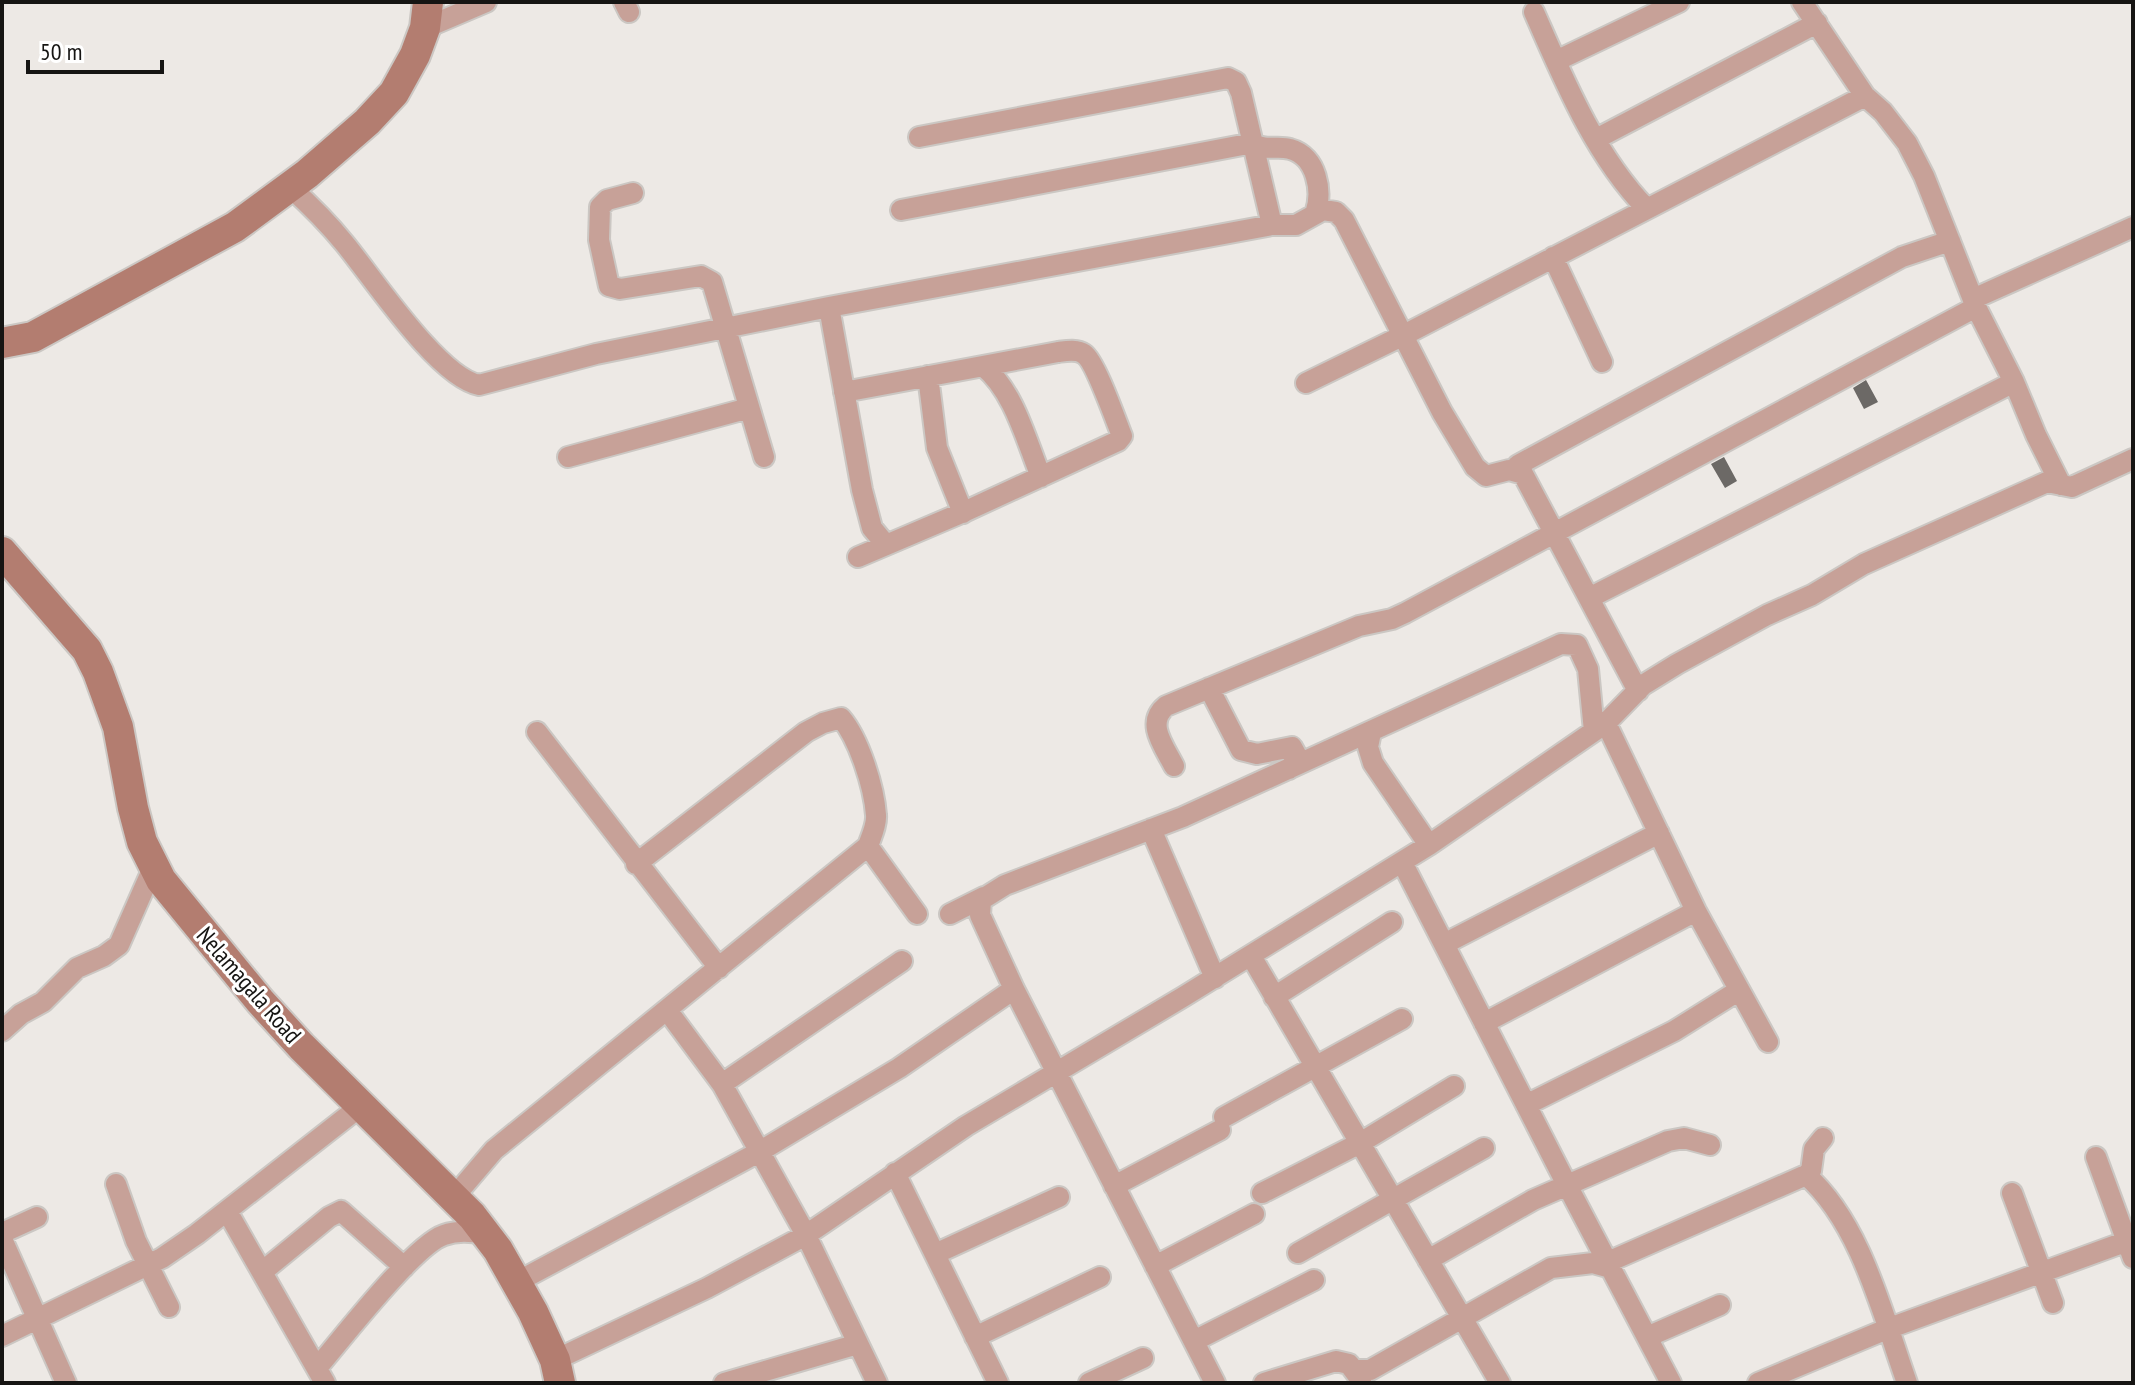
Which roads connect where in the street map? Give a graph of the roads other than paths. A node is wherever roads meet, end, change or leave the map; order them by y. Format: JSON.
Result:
{"nodes":[{"id":1,"x":486,"y":2,"type":"edge"},
{"id":2,"x":1679,"y":2,"type":"edge"},
{"id":3,"x":1802,"y":2,"type":"edge"},
{"id":4,"x":1534,"y":12,"type":"dead end"},
{"id":5,"x":426,"y":15,"type":"edge"},
{"id":6,"x":1817,"y":23,"type":"junction"},
{"id":7,"x":1556,"y":61,"type":"junction"},
{"id":8,"x":1865,"y":96,"type":"junction"},
{"id":9,"x":919,"y":137,"type":"dead end"},
{"id":10,"x":1596,"y":139,"type":"junction"},
{"id":11,"x":1253,"y":143,"type":"junction"},
{"id":12,"x":290,"y":187,"type":"junction"},
{"id":13,"x":633,"y":193,"type":"dead end"},
{"id":14,"x":1646,"y":208,"type":"junction"},
{"id":15,"x":901,"y":210,"type":"dead end"},
{"id":16,"x":1315,"y":214,"type":"junction"},
{"id":17,"x":1272,"y":225,"type":"junction"},
{"id":18,"x":2133,"y":227,"type":"edge"},
{"id":19,"x":1950,"y":241,"type":"junction"},
{"id":20,"x":1553,"y":257,"type":"junction"},
{"id":21,"x":1975,"y":303,"type":"junction"},
{"id":22,"x":829,"y":307,"type":"junction"},
{"id":23,"x":725,"y":328,"type":"junction"},
{"id":24,"x":1404,"y":335,"type":"junction"},
{"id":25,"x":2,"y":343,"type":"edge"},
{"id":26,"x":1602,"y":362,"type":"dead end"},
{"id":27,"x":983,"y":366,"type":"junction"},
{"id":28,"x":928,"y":376,"type":"junction"},
{"id":29,"x":2014,"y":382,"type":"junction"},
{"id":30,"x":1306,"y":383,"type":"dead end"},
{"id":31,"x":844,"y":392,"type":"junction"},
{"id":32,"x":749,"y":408,"type":"junction"},
{"id":33,"x":568,"y":457,"type":"dead end"},
{"id":34,"x":764,"y":457,"type":"dead end"},
{"id":35,"x":2133,"y":459,"type":"edge"},
{"id":36,"x":1516,"y":471,"type":"junction"},
{"id":37,"x":1041,"y":477,"type":"junction"},
{"id":38,"x":2061,"y":485,"type":"junction"},
{"id":39,"x":963,"y":513,"type":"junction"},
{"id":40,"x":1554,"y":532,"type":"junction"},
{"id":41,"x":886,"y":545,"type":"junction"},
{"id":42,"x":2,"y":552,"type":"edge"},
{"id":43,"x":858,"y":557,"type":"dead end"},
{"id":44,"x":1589,"y":598,"type":"junction"},
{"id":45,"x":1209,"y":688,"type":"junction"},
{"id":46,"x":1638,"y":691,"type":"junction"},
{"id":47,"x":1600,"y":727,"type":"junction"},
{"id":48,"x":537,"y":732,"type":"dead end"},
{"id":49,"x":1371,"y":732,"type":"junction"},
{"id":50,"x":1174,"y":766,"type":"dead end"},
{"id":51,"x":1289,"y":769,"type":"junction"},
{"id":52,"x":1151,"y":829,"type":"junction"},
{"id":53,"x":1659,"y":833,"type":"junction"},
{"id":54,"x":1429,"y":845,"type":"junction"},
{"id":55,"x":868,"y":846,"type":"junction"},
{"id":56,"x":1402,"y":862,"type":"junction"},
{"id":57,"x":636,"y":864,"type":"junction"},
{"id":58,"x":153,"y":868,"type":"junction"},
{"id":59,"x":984,"y":897,"type":"junction"},
{"id":60,"x":1696,"y":911,"type":"junction"},
{"id":61,"x":917,"y":914,"type":"dead end"},
{"id":62,"x":950,"y":914,"type":"dead end"},
{"id":63,"x":1392,"y":922,"type":"dead end"},
{"id":64,"x":1444,"y":944,"type":"junction"},
{"id":65,"x":1251,"y":956,"type":"junction"},
{"id":66,"x":902,"y":961,"type":"dead end"},
{"id":67,"x":719,"y":968,"type":"junction"},
{"id":68,"x":1215,"y":978,"type":"junction"},
{"id":69,"x":1014,"y":989,"type":"junction"},
{"id":70,"x":1738,"y":991,"type":"junction"},
{"id":71,"x":1274,"y":997,"type":"junction"},
{"id":72,"x":667,"y":1010,"type":"junction"},
{"id":73,"x":1402,"y":1019,"type":"dead end"},
{"id":74,"x":1484,"y":1023,"type":"junction"},
{"id":75,"x":2,"y":1031,"type":"edge"},
{"id":76,"x":1768,"y":1042,"type":"dead end"},
{"id":77,"x":1316,"y":1068,"type":"junction"},
{"id":78,"x":1056,"y":1074,"type":"junction"},
{"id":79,"x":722,"y":1084,"type":"junction"},
{"id":80,"x":1454,"y":1086,"type":"dead end"},
{"id":81,"x":362,"y":1105,"type":"junction"},
{"id":82,"x":1526,"y":1105,"type":"junction"},
{"id":83,"x":1823,"y":1138,"type":"dead end"},
{"id":84,"x":1360,"y":1143,"type":"junction"},
{"id":85,"x":1710,"y":1145,"type":"dead end"},
{"id":86,"x":1484,"y":1148,"type":"dead end"},
{"id":87,"x":759,"y":1152,"type":"junction"},
{"id":88,"x":2096,"y":1157,"type":"dead end"},
{"id":89,"x":895,"y":1173,"type":"junction"},
{"id":90,"x":1806,"y":1175,"type":"junction"},
{"id":91,"x":116,"y":1184,"type":"dead end"},
{"id":92,"x":1567,"y":1185,"type":"junction"},
{"id":93,"x":1114,"y":1186,"type":"junction"},
{"id":94,"x":1262,"y":1193,"type":"dead end"},
{"id":95,"x":2012,"y":1193,"type":"dead end"},
{"id":96,"x":454,"y":1197,"type":"junction"},
{"id":97,"x":1059,"y":1197,"type":"dead end"},
{"id":98,"x":1393,"y":1201,"type":"junction"},
{"id":99,"x":227,"y":1211,"type":"junction"},
{"id":100,"x":1254,"y":1214,"type":"dead end"},
{"id":101,"x":37,"y":1217,"type":"dead end"},
{"id":102,"x":2,"y":1233,"type":"edge"},
{"id":103,"x":487,"y":1234,"type":"junction"},
{"id":104,"x":806,"y":1235,"type":"junction"},
{"id":105,"x":2,"y":1239,"type":"edge"},
{"id":106,"x":2131,"y":1246,"type":"edge"},
{"id":107,"x":1298,"y":1253,"type":"dead end"},
{"id":108,"x":935,"y":1254,"type":"junction"},
{"id":109,"x":1428,"y":1260,"type":"junction"},
{"id":110,"x":150,"y":1265,"type":"junction"},
{"id":111,"x":1609,"y":1265,"type":"junction"},
{"id":112,"x":1155,"y":1266,"type":"junction"},
{"id":113,"x":404,"y":1267,"type":"junction"},
{"id":114,"x":262,"y":1272,"type":"junction"},
{"id":115,"x":2043,"y":1272,"type":"junction"},
{"id":116,"x":1100,"y":1277,"type":"dead end"},
{"id":117,"x":1314,"y":1280,"type":"dead end"},
{"id":118,"x":517,"y":1282,"type":"junction"},
{"id":119,"x":2053,"y":1303,"type":"dead end"},
{"id":120,"x":1720,"y":1305,"type":"dead end"},
{"id":121,"x":169,"y":1307,"type":"dead end"},
{"id":122,"x":1462,"y":1318,"type":"junction"},
{"id":123,"x":37,"y":1320,"type":"junction"},
{"id":124,"x":1887,"y":1329,"type":"junction"},
{"id":125,"x":2,"y":1336,"type":"edge"},
{"id":126,"x":975,"y":1337,"type":"junction"},
{"id":127,"x":1647,"y":1337,"type":"junction"},
{"id":128,"x":1194,"y":1341,"type":"junction"},
{"id":129,"x":858,"y":1344,"type":"junction"},
{"id":130,"x":1143,"y":1358,"type":"dead end"},
{"id":131,"x":557,"y":1372,"type":"edge"},
{"id":132,"x":321,"y":1376,"type":"edge"},
{"id":133,"x":1359,"y":1376,"type":"edge"},
{"id":134,"x":1494,"y":1381,"type":"edge"},
{"id":135,"x":66,"y":1383,"type":"edge"},
{"id":136,"x":724,"y":1383,"type":"edge"},
{"id":137,"x":877,"y":1383,"type":"edge"},
{"id":138,"x":998,"y":1383,"type":"edge"},
{"id":139,"x":1089,"y":1383,"type":"edge"},
{"id":140,"x":1215,"y":1383,"type":"edge"},
{"id":141,"x":1264,"y":1383,"type":"edge"},
{"id":142,"x":1671,"y":1383,"type":"edge"},
{"id":143,"x":1758,"y":1383,"type":"edge"},
{"id":144,"x":1907,"y":1383,"type":"edge"}],
"edges":[{"from":1,"to":5,"type":"street"},
{"from":2,"to":7,"type":"street"},
{"from":3,"to":6,"type":"street"},
{"from":4,"to":7,"type":"street"},
{"from":5,"to":12,"type":"street"},
{"from":6,"to":8,"type":"street"},
{"from":6,"to":10,"type":"street"},
{"from":7,"to":10,"type":"street"},
{"from":8,"to":14,"type":"street"},
{"from":8,"to":19,"type":"street"},
{"from":9,"to":11,"type":"street"},
{"from":10,"to":14,"type":"street"},
{"from":11,"to":15,"type":"street"},
{"from":11,"to":16,"type":"street"},
{"from":11,"to":17,"type":"street"},
{"from":12,"to":23,"type":"street"},
{"from":12,"to":25,"type":"street"},
{"from":13,"to":23,"type":"street"},
{"from":14,"to":20,"type":"street"},
{"from":16,"to":17,"type":"street"},
{"from":16,"to":24,"type":"street"},
{"from":17,"to":22,"type":"street"},
{"from":18,"to":21,"type":"street"},
{"from":19,"to":21,"type":"street"},
{"from":19,"to":36,"type":"street"},
{"from":20,"to":24,"type":"street"},
{"from":20,"to":26,"type":"street"},
{"from":21,"to":29,"type":"street"},
{"from":21,"to":40,"type":"street"},
{"from":22,"to":23,"type":"street"},
{"from":22,"to":31,"type":"street"},
{"from":23,"to":32,"type":"street"},
{"from":24,"to":30,"type":"street"},
{"from":24,"to":36,"type":"street"},
{"from":27,"to":28,"type":"street"},
{"from":27,"to":37,"type":"street"},
{"from":27,"to":37,"type":"street"},
{"from":28,"to":31,"type":"street"},
{"from":28,"to":39,"type":"street"},
{"from":29,"to":38,"type":"street"},
{"from":29,"to":44,"type":"street"},
{"from":31,"to":41,"type":"street"},
{"from":32,"to":33,"type":"street"},
{"from":32,"to":34,"type":"street"},
{"from":35,"to":38,"type":"street"},
{"from":36,"to":40,"type":"street"},
{"from":37,"to":39,"type":"street"},
{"from":38,"to":46,"type":"street"},
{"from":39,"to":41,"type":"street"},
{"from":40,"to":44,"type":"street"},
{"from":40,"to":45,"type":"street"},
{"from":41,"to":43,"type":"street"},
{"from":42,"to":58,"type":"street","name":"Nelamagala Road"},
{"from":44,"to":46,"type":"street"},
{"from":45,"to":50,"type":"street"},
{"from":45,"to":51,"type":"street"},
{"from":46,"to":47,"type":"street"},
{"from":47,"to":49,"type":"street"},
{"from":47,"to":53,"type":"street"},
{"from":47,"to":54,"type":"street"},
{"from":48,"to":57,"type":"street"},
{"from":49,"to":51,"type":"street"},
{"from":49,"to":54,"type":"street"},
{"from":51,"to":52,"type":"street"},
{"from":52,"to":59,"type":"street"},
{"from":52,"to":68,"type":"street"},
{"from":53,"to":60,"type":"street"},
{"from":53,"to":64,"type":"street"},
{"from":54,"to":56,"type":"street"},
{"from":55,"to":57,"type":"street"},
{"from":55,"to":61,"type":"street"},
{"from":55,"to":67,"type":"street"},
{"from":56,"to":64,"type":"street"},
{"from":56,"to":65,"type":"street"},
{"from":57,"to":67,"type":"street"},
{"from":58,"to":75,"type":"street"},
{"from":58,"to":81,"type":"street","name":"Nelamagala Road"},
{"from":59,"to":62,"type":"street"},
{"from":59,"to":69,"type":"street"},
{"from":60,"to":70,"type":"street"},
{"from":60,"to":74,"type":"street"},
{"from":63,"to":71,"type":"street"},
{"from":64,"to":74,"type":"street"},
{"from":65,"to":68,"type":"street"},
{"from":65,"to":71,"type":"street"},
{"from":66,"to":79,"type":"street"},
{"from":67,"to":72,"type":"street"},
{"from":68,"to":78,"type":"street"},
{"from":69,"to":78,"type":"street"},
{"from":69,"to":87,"type":"street"},
{"from":70,"to":76,"type":"street"},
{"from":70,"to":82,"type":"street"},
{"from":71,"to":77,"type":"street"},
{"from":72,"to":79,"type":"street"},
{"from":72,"to":96,"type":"street"},
{"from":73,"to":77,"type":"street"},
{"from":74,"to":82,"type":"street"},
{"from":77,"to":84,"type":"street"},
{"from":77,"to":93,"type":"street"},
{"from":78,"to":89,"type":"street"},
{"from":78,"to":93,"type":"street"},
{"from":79,"to":87,"type":"street"},
{"from":80,"to":84,"type":"street"},
{"from":81,"to":96,"type":"street","name":"Nelamagala Road"},
{"from":81,"to":99,"type":"street"},
{"from":82,"to":92,"type":"street"},
{"from":83,"to":90,"type":"street"},
{"from":84,"to":94,"type":"street"},
{"from":84,"to":98,"type":"street"},
{"from":85,"to":92,"type":"street"},
{"from":86,"to":98,"type":"street"},
{"from":87,"to":104,"type":"street"},
{"from":87,"to":118,"type":"street"},
{"from":88,"to":106,"type":"street"},
{"from":89,"to":104,"type":"street"},
{"from":89,"to":108,"type":"street"},
{"from":90,"to":111,"type":"street"},
{"from":90,"to":124,"type":"street"},
{"from":91,"to":110,"type":"street"},
{"from":92,"to":109,"type":"street"},
{"from":92,"to":111,"type":"street"},
{"from":93,"to":112,"type":"street"},
{"from":95,"to":115,"type":"street"},
{"from":96,"to":103,"type":"street","name":"Nelamagala Road"},
{"from":97,"to":108,"type":"street"},
{"from":98,"to":107,"type":"street"},
{"from":98,"to":109,"type":"street"},
{"from":99,"to":110,"type":"street"},
{"from":99,"to":114,"type":"street"},
{"from":100,"to":112,"type":"street"},
{"from":101,"to":102,"type":"street"},
{"from":103,"to":113,"type":"street"},
{"from":103,"to":118,"type":"street","name":"Nelamagala Road"},
{"from":104,"to":129,"type":"street"},
{"from":104,"to":131,"type":"street"},
{"from":105,"to":123,"type":"street"},
{"from":106,"to":115,"type":"street"},
{"from":108,"to":126,"type":"street"},
{"from":109,"to":122,"type":"street"},
{"from":110,"to":121,"type":"street"},
{"from":110,"to":123,"type":"street"},
{"from":111,"to":122,"type":"street"},
{"from":111,"to":127,"type":"street"},
{"from":112,"to":128,"type":"street"},
{"from":113,"to":114,"type":"street"},
{"from":113,"to":132,"type":"street"},
{"from":114,"to":132,"type":"street"},
{"from":115,"to":119,"type":"street"},
{"from":115,"to":124,"type":"street"},
{"from":116,"to":126,"type":"street"},
{"from":117,"to":128,"type":"street"},
{"from":118,"to":131,"type":"street","name":"Nelamagala Road"},
{"from":120,"to":127,"type":"street"},
{"from":122,"to":133,"type":"street"},
{"from":122,"to":134,"type":"street"},
{"from":123,"to":125,"type":"street"},
{"from":123,"to":135,"type":"street"},
{"from":124,"to":143,"type":"street"},
{"from":124,"to":144,"type":"street"},
{"from":126,"to":138,"type":"street"},
{"from":127,"to":142,"type":"street"},
{"from":128,"to":140,"type":"street"},
{"from":129,"to":136,"type":"street"},
{"from":129,"to":137,"type":"street"},
{"from":130,"to":139,"type":"street"},
{"from":133,"to":141,"type":"street"}]}
